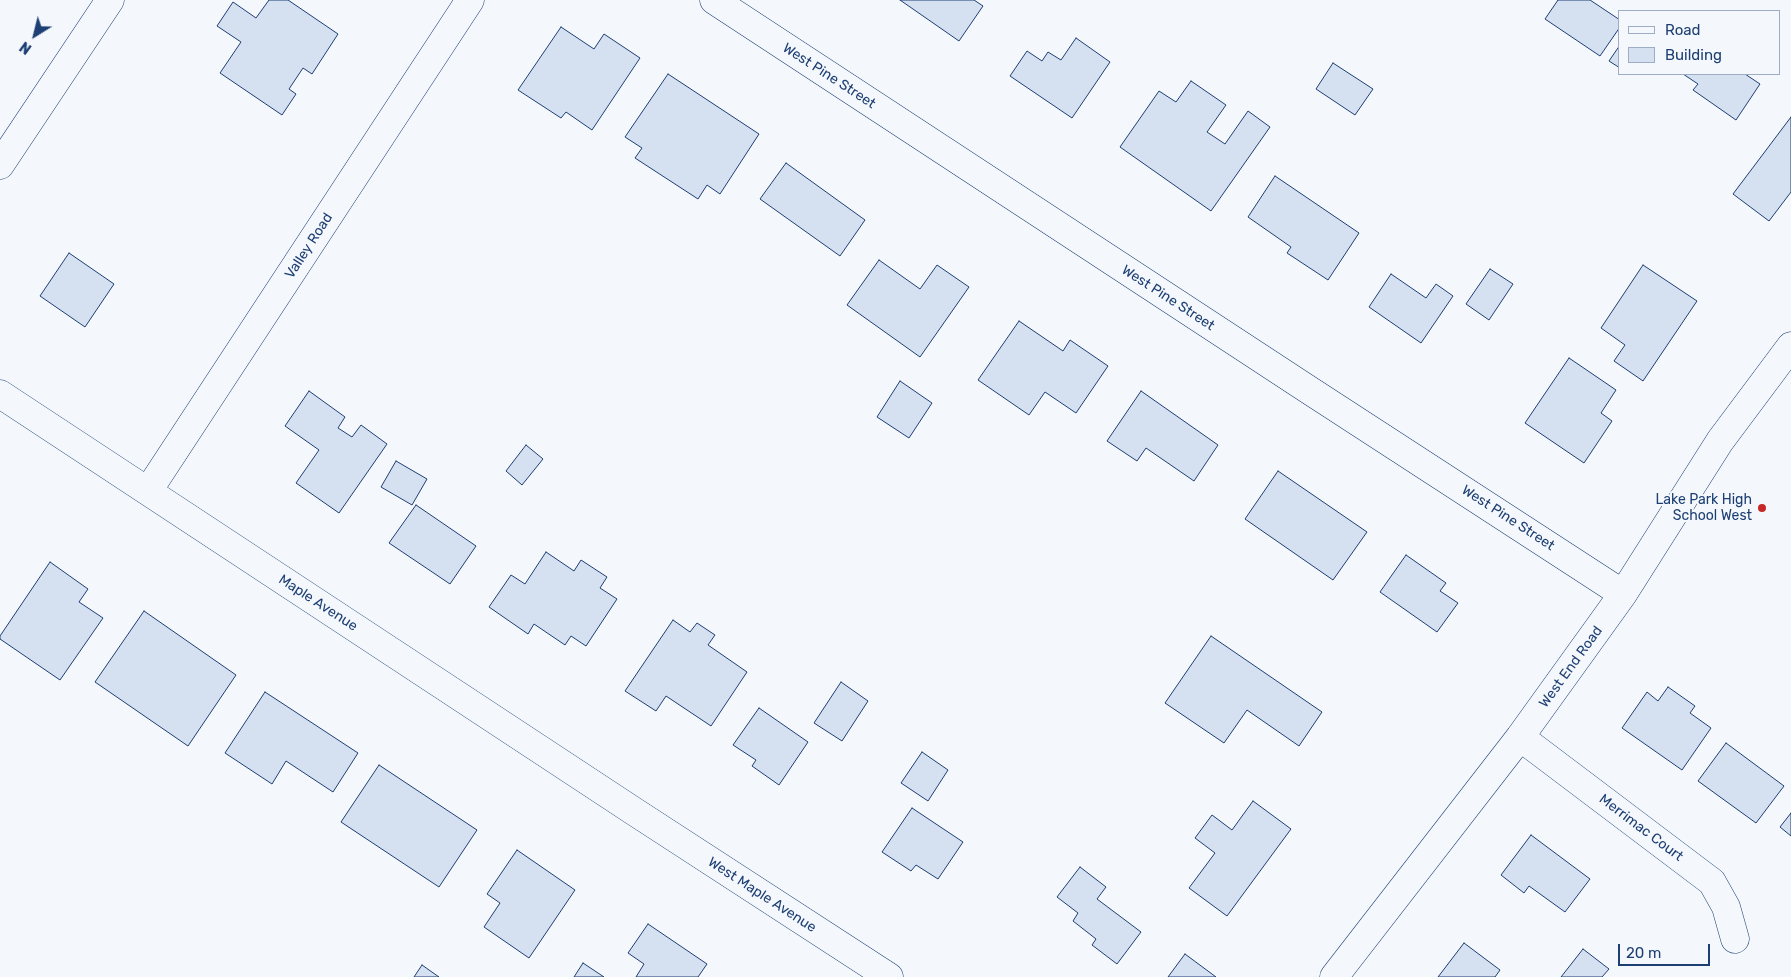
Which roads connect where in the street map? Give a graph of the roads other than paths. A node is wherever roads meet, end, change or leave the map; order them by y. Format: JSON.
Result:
{"nodes":[{"id":1,"x":110,"y":0,"type":"edge"},
{"id":2,"x":470,"y":0,"type":"edge"},
{"id":3,"x":714,"y":0,"type":"edge"},
{"id":4,"x":0,"y":166,"type":"edge"},
{"id":5,"x":1791,"y":346,"type":"edge"},
{"id":6,"x":0,"y":394,"type":"edge"},
{"id":7,"x":148,"y":491,"type":"junction"},
{"id":8,"x":1624,"y":594,"type":"junction"},
{"id":9,"x":1520,"y":737,"type":"junction"},
{"id":10,"x":635,"y":812,"type":"joint"},
{"id":11,"x":1735,"y":939,"type":"dead end"},
{"id":12,"x":889,"y":977,"type":"edge"},
{"id":13,"x":1334,"y":977,"type":"edge"}],
"edges":[{"from":1,"to":4,"type":"street"},
{"from":2,"to":7,"type":"street","name":"Valley Road"},
{"from":3,"to":8,"type":"street","name":"West Pine Street"},
{"from":5,"to":8,"type":"street","name":"West End Road"},
{"from":6,"to":7,"type":"street","name":"Maple Avenue"},
{"from":7,"to":10,"type":"street","name":"Maple Avenue"},
{"from":8,"to":9,"type":"street","name":"West End Road"},
{"from":9,"to":11,"type":"street","name":"Merrimac Court"},
{"from":9,"to":13,"type":"street","name":"West End Road"},
{"from":10,"to":12,"type":"street","name":"West Maple Avenue"}]}
